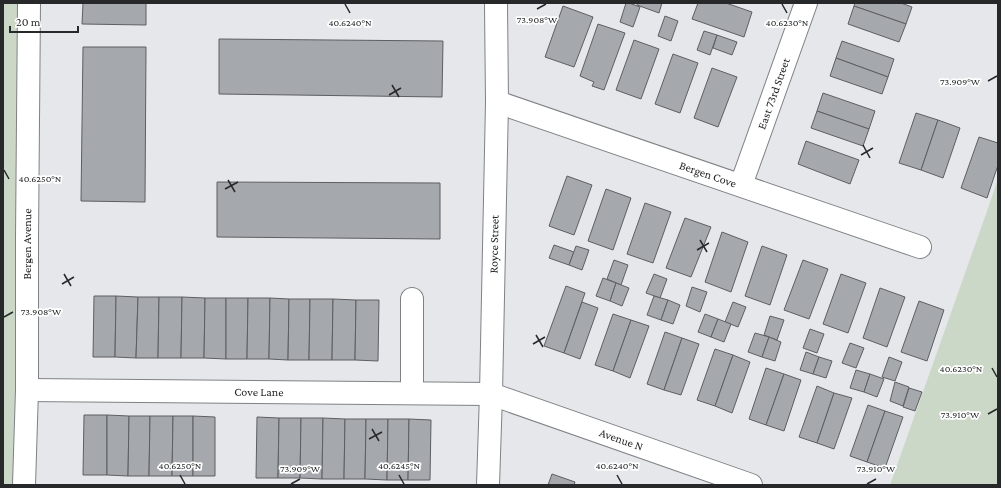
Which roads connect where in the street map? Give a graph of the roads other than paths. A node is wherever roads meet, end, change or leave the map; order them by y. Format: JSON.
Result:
{"nodes":[{"id":1,"x":29,"y":3,"type":"edge"},
{"id":2,"x":496,"y":3,"type":"edge"},
{"id":3,"x":806,"y":3,"type":"edge"},
{"id":4,"x":497,"y":102,"type":"junction"},
{"id":5,"x":741,"y":185,"type":"junction"},
{"id":6,"x":920,"y":247,"type":"dead end"},
{"id":7,"x":412,"y":299,"type":"dead end"},
{"id":8,"x":27,"y":390,"type":"junction"},
{"id":9,"x":412,"y":393,"type":"junction"},
{"id":10,"x":491,"y":394,"type":"junction"},
{"id":11,"x":24,"y":485,"type":"edge"},
{"id":12,"x":488,"y":485,"type":"edge"},
{"id":13,"x":751,"y":485,"type":"edge"}],
"edges":[{"from":1,"to":8,"type":"street","name":"Bergen Avenue"},
{"from":2,"to":4,"type":"street","name":"Royce Street"},
{"from":3,"to":5,"type":"street","name":"East 73rd Street"},
{"from":4,"to":5,"type":"street","name":"Bergen Cove"},
{"from":4,"to":10,"type":"street","name":"Royce Street"},
{"from":5,"to":6,"type":"street","name":"Bergen Cove"},
{"from":7,"to":9,"type":"street"},
{"from":8,"to":9,"type":"street","name":"Cove Lane"},
{"from":8,"to":11,"type":"street","name":"Bergen Avenue"},
{"from":9,"to":10,"type":"street","name":"Cove Lane"},
{"from":10,"to":12,"type":"street","name":"Royce Street"},
{"from":10,"to":13,"type":"street","name":"Avenue N"}]}
